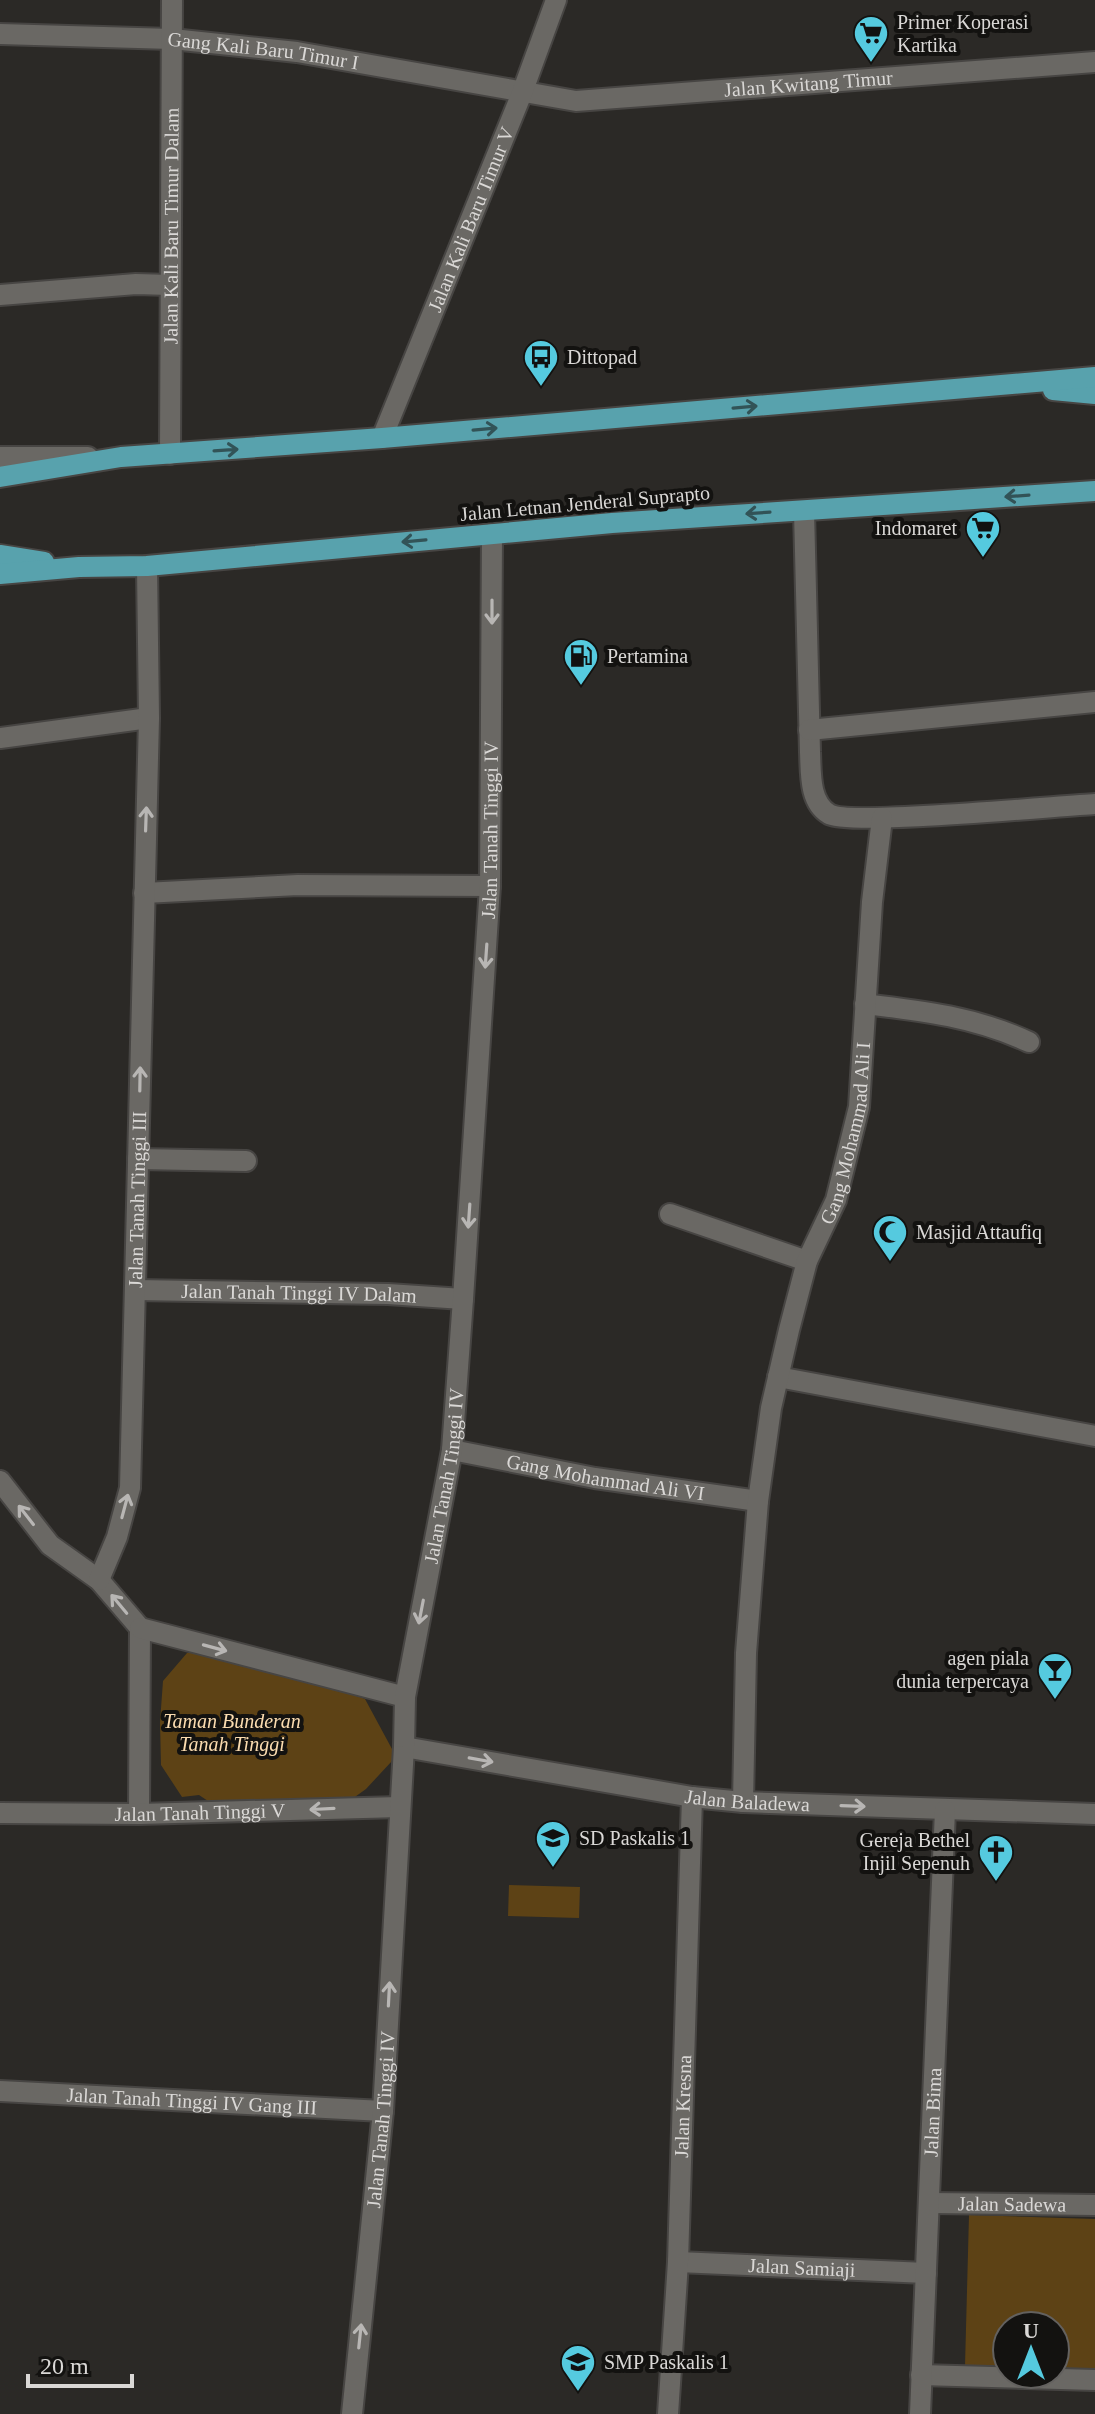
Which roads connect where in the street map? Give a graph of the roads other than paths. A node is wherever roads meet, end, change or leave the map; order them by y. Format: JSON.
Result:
{"nodes":[{"id":1,"x":172,"y":0,"type":"edge"},
{"id":2,"x":556,"y":0,"type":"edge"},
{"id":3,"x":0,"y":34,"type":"edge"},
{"id":4,"x":172,"y":39,"type":"junction"},
{"id":5,"x":1095,"y":62,"type":"edge"},
{"id":6,"x":522,"y":93,"type":"junction"},
{"id":7,"x":170,"y":285,"type":"junction"},
{"id":8,"x":0,"y":295,"type":"edge"},
{"id":9,"x":1095,"y":377,"type":"edge"},
{"id":10,"x":994,"y":385,"type":"junction"},
{"id":11,"x":1095,"y":394,"type":"edge"},
{"id":12,"x":382,"y":438,"type":"junction"},
{"id":13,"x":170,"y":454,"type":"junction"},
{"id":14,"x":0,"y":457,"type":"edge"},
{"id":15,"x":121,"y":457,"type":"junction"},
{"id":16,"x":0,"y":477,"type":"edge"},
{"id":17,"x":1095,"y":491,"type":"edge"},
{"id":18,"x":804,"y":511,"type":"junction"},
{"id":19,"x":492,"y":534,"type":"junction"},
{"id":20,"x":0,"y":555,"type":"edge"},
{"id":21,"x":147,"y":566,"type":"junction"},
{"id":22,"x":79,"y":567,"type":"junction"},
{"id":23,"x":0,"y":574,"type":"edge"},
{"id":24,"x":1095,"y":702,"type":"edge"},
{"id":25,"x":149,"y":718,"type":"junction"},
{"id":26,"x":809,"y":730,"type":"junction"},
{"id":27,"x":0,"y":738,"type":"edge"},
{"id":28,"x":1095,"y":804,"type":"edge"},
{"id":29,"x":882,"y":818,"type":"junction"},
{"id":30,"x":490,"y":886,"type":"junction"},
{"id":31,"x":144,"y":893,"type":"junction"},
{"id":32,"x":865,"y":1004,"type":"junction"},
{"id":33,"x":1029,"y":1042,"type":"dead end"},
{"id":34,"x":138,"y":1159,"type":"junction"},
{"id":35,"x":246,"y":1161,"type":"dead end"},
{"id":36,"x":670,"y":1214,"type":"dead end"},
{"id":37,"x":807,"y":1261,"type":"junction"},
{"id":38,"x":135,"y":1290,"type":"junction"},
{"id":39,"x":463,"y":1299,"type":"junction"},
{"id":40,"x":778,"y":1377,"type":"junction"},
{"id":41,"x":1095,"y":1436,"type":"edge"},
{"id":42,"x":452,"y":1450,"type":"junction"},
{"id":43,"x":0,"y":1481,"type":"edge"},
{"id":44,"x":758,"y":1501,"type":"junction"},
{"id":45,"x":99,"y":1580,"type":"junction"},
{"id":46,"x":140,"y":1628,"type":"junction"},
{"id":47,"x":405,"y":1697,"type":"junction"},
{"id":48,"x":404,"y":1747,"type":"junction"},
{"id":49,"x":692,"y":1797,"type":"junction"},
{"id":50,"x":743,"y":1802,"type":"junction"},
{"id":51,"x":400,"y":1807,"type":"junction"},
{"id":52,"x":945,"y":1810,"type":"junction"},
{"id":53,"x":0,"y":1813,"type":"edge"},
{"id":54,"x":139,"y":1814,"type":"junction"},
{"id":55,"x":1095,"y":1814,"type":"edge"},
{"id":56,"x":0,"y":2091,"type":"edge"},
{"id":57,"x":383,"y":2111,"type":"junction"},
{"id":58,"x":930,"y":2203,"type":"junction"},
{"id":59,"x":1095,"y":2205,"type":"edge"},
{"id":60,"x":678,"y":2262,"type":"junction"},
{"id":61,"x":926,"y":2273,"type":"junction"},
{"id":62,"x":921,"y":2375,"type":"junction"},
{"id":63,"x":1095,"y":2380,"type":"edge"},
{"id":64,"x":352,"y":2414,"type":"edge"},
{"id":65,"x":668,"y":2414,"type":"edge"},
{"id":66,"x":920,"y":2414,"type":"edge"}],
"edges":[{"from":1,"to":4,"type":"street","name":"Jalan Kali Baru Timur Dalam"},
{"from":2,"to":6,"type":"street","name":"Jalan Kali Baru Timur V"},
{"from":3,"to":4,"type":"street","name":"Gang Kali Baru Timur I"},
{"from":4,"to":6,"type":"street","name":"Gang Kali Baru Timur I"},
{"from":4,"to":7,"type":"street","name":"Jalan Kali Baru Timur Dalam"},
{"from":5,"to":6,"type":"street","name":"Jalan Kwitang Timur"},
{"from":6,"to":12,"type":"street","name":"Jalan Kali Baru Timur V"},
{"from":7,"to":8,"type":"street"},
{"from":7,"to":13,"type":"street","name":"Jalan Kali Baru Timur Dalam"},
{"from":9,"to":10,"type":"main road"},
{"from":10,"to":11,"type":"main road"},
{"from":12,"to":10,"type":"main road","one_way":true},
{"from":13,"to":12,"type":"main road","one_way":true},
{"from":13,"to":15,"type":"main road"},
{"from":14,"to":15,"type":"street"},
{"from":15,"to":16,"type":"main road"},
{"from":17,"to":18,"type":"main road","name":"Jalan Letnan Jenderal Suprapto","one_way":true},
{"from":18,"to":19,"type":"main road","name":"Jalan Letnan Jenderal Suprapto","one_way":true},
{"from":18,"to":26,"type":"street"},
{"from":19,"to":21,"type":"main road","name":"Jalan Letnan Jenderal Suprapto","one_way":true},
{"from":19,"to":30,"type":"street","name":"Jalan Tanah Tinggi IV","one_way":true},
{"from":20,"to":22,"type":"main road","name":"Jalan Letnan Jenderal Suprapto"},
{"from":21,"to":22,"type":"main road","name":"Jalan Letnan Jenderal Suprapto"},
{"from":21,"to":25,"type":"street","name":"Jalan Tanah Tinggi III"},
{"from":22,"to":23,"type":"main road","name":"Jalan Letnan Jenderal Suprapto"},
{"from":24,"to":26,"type":"street"},
{"from":25,"to":27,"type":"street"},
{"from":31,"to":25,"type":"street","name":"Jalan Tanah Tinggi III","one_way":true},
{"from":26,"to":29,"type":"street"},
{"from":28,"to":29,"type":"street"},
{"from":29,"to":32,"type":"street","name":"Gang Mohammad Ali I"},
{"from":30,"to":31,"type":"street"},
{"from":30,"to":39,"type":"street","name":"Jalan Tanah Tinggi IV","one_way":true},
{"from":34,"to":31,"type":"street","name":"Jalan Tanah Tinggi III","one_way":true},
{"from":32,"to":33,"type":"street"},
{"from":32,"to":37,"type":"street","name":"Gang Mohammad Ali I"},
{"from":34,"to":35,"type":"street"},
{"from":34,"to":38,"type":"street","name":"Jalan Tanah Tinggi III"},
{"from":36,"to":37,"type":"street"},
{"from":37,"to":40,"type":"street","name":"Gang Mohammad Ali I"},
{"from":38,"to":39,"type":"street","name":"Jalan Tanah Tinggi IV Dalam"},
{"from":45,"to":38,"type":"street","name":"Jalan Tanah Tinggi III","one_way":true},
{"from":39,"to":42,"type":"street","name":"Jalan Tanah Tinggi IV"},
{"from":40,"to":41,"type":"street"},
{"from":40,"to":44,"type":"street","name":"Gang Mohammad Ali I"},
{"from":42,"to":44,"type":"street","name":"Gang Mohammad Ali VI"},
{"from":42,"to":47,"type":"street","name":"Jalan Tanah Tinggi IV","one_way":true},
{"from":45,"to":43,"type":"street","one_way":true},
{"from":44,"to":50,"type":"street","name":"Gang Mohammad Ali I"},
{"from":46,"to":45,"type":"street","one_way":true},
{"from":46,"to":47,"type":"street","one_way":true},
{"from":46,"to":54,"type":"street"},
{"from":47,"to":48,"type":"street","name":"Jalan Tanah Tinggi IV"},
{"from":48,"to":49,"type":"street","name":"Jalan Baladewa","one_way":true},
{"from":48,"to":51,"type":"street","name":"Jalan Tanah Tinggi IV"},
{"from":49,"to":50,"type":"street","name":"Jalan Baladewa"},
{"from":49,"to":60,"type":"street","name":"Jalan Kresna"},
{"from":50,"to":52,"type":"street","name":"Jalan Baladewa","one_way":true},
{"from":51,"to":54,"type":"street","name":"Jalan Tanah Tinggi V","one_way":true},
{"from":57,"to":51,"type":"street","name":"Jalan Tanah Tinggi IV","one_way":true},
{"from":52,"to":55,"type":"street","name":"Jalan Baladewa"},
{"from":52,"to":58,"type":"street","name":"Jalan Bima"},
{"from":53,"to":54,"type":"street","name":"Jalan Tanah Tinggi V"},
{"from":56,"to":57,"type":"street","name":"Jalan Tanah Tinggi IV Gang III"},
{"from":64,"to":57,"type":"street","name":"Jalan Tanah Tinggi IV","one_way":true},
{"from":58,"to":59,"type":"street","name":"Jalan Sadewa"},
{"from":58,"to":61,"type":"street","name":"Jalan Bima"},
{"from":60,"to":61,"type":"street","name":"Jalan Samiaji"},
{"from":60,"to":65,"type":"street","name":"Jalan Kresna"},
{"from":61,"to":62,"type":"street","name":"Jalan Bima"},
{"from":62,"to":63,"type":"street"},
{"from":62,"to":66,"type":"street","name":"Jalan Bima"}]}
